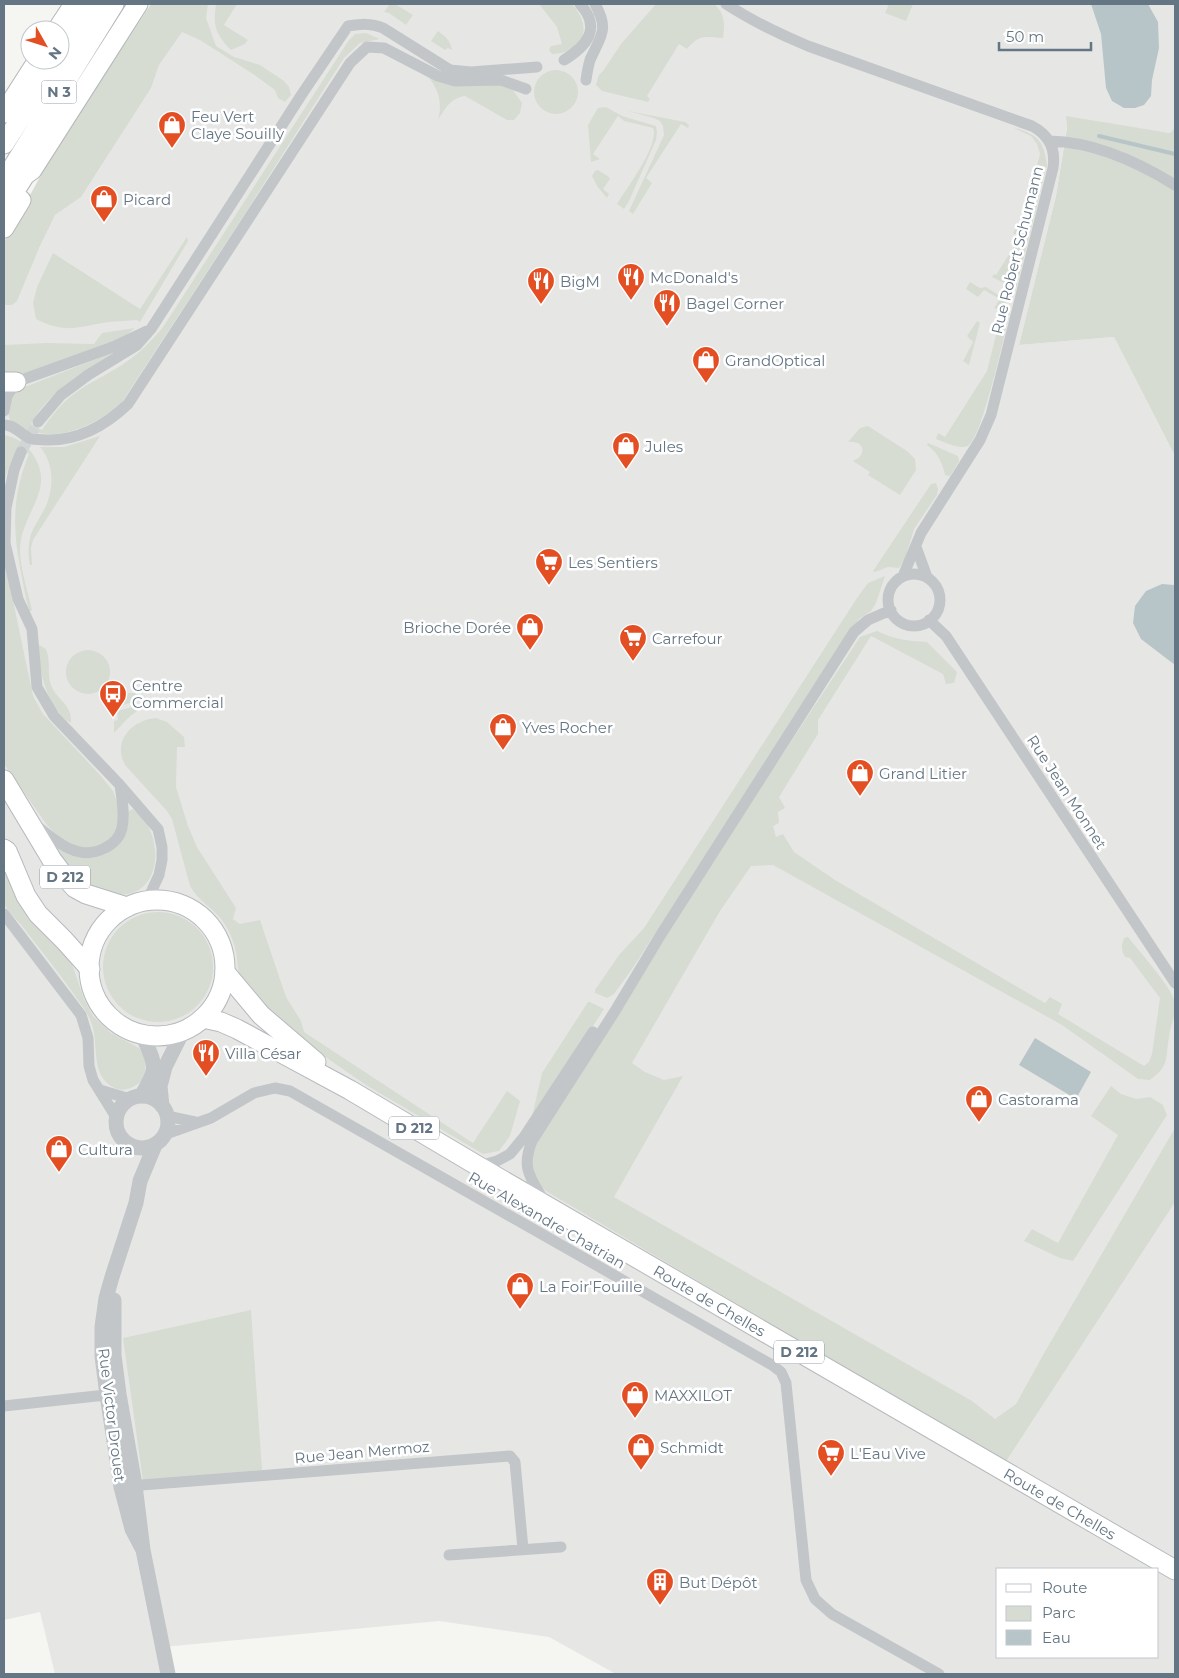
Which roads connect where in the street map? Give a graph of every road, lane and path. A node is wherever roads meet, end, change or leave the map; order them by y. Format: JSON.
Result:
{"nodes":[{"id":1,"x":74,"y":4,"type":"edge"},
{"id":2,"x":94,"y":4,"type":"edge"},
{"id":3,"x":114,"y":4,"type":"edge"},
{"id":4,"x":138,"y":4,"type":"edge"},
{"id":5,"x":580,"y":4,"type":"edge"},
{"id":6,"x":595,"y":4,"type":"edge"},
{"id":7,"x":726,"y":4,"type":"edge"},
{"id":8,"x":64,"y":20,"type":"edge"},
{"id":9,"x":70,"y":41,"type":"edge"},
{"id":10,"x":564,"y":60,"type":"dead end"},
{"id":11,"x":537,"y":66,"type":"dead end"},
{"id":12,"x":26,"y":70,"type":"edge"},
{"id":13,"x":31,"y":70,"type":"edge"},
{"id":14,"x":52,"y":70,"type":"edge"},
{"id":15,"x":586,"y":80,"type":"dead end"},
{"id":16,"x":526,"y":89,"type":"dead end"},
{"id":17,"x":4,"y":95,"type":"edge"},
{"id":18,"x":4,"y":113,"type":"edge"},
{"id":19,"x":1050,"y":141,"type":"junction"},
{"id":20,"x":4,"y":144,"type":"edge"},
{"id":21,"x":32,"y":170,"type":"junction"},
{"id":22,"x":4,"y":181,"type":"edge"},
{"id":23,"x":1175,"y":185,"type":"edge"},
{"id":24,"x":4,"y":208,"type":"edge"},
{"id":25,"x":4,"y":228,"type":"edge"},
{"id":26,"x":151,"y":329,"type":"junction"},
{"id":27,"x":10,"y":382,"type":"edge"},
{"id":28,"x":4,"y":412,"type":"edge"},
{"id":29,"x":38,"y":422,"type":"tunnel mouth"},
{"id":30,"x":6,"y":425,"type":"edge"},
{"id":31,"x":21,"y":452,"type":"tunnel mouth"},
{"id":32,"x":916,"y":547,"type":"junction"},
{"id":33,"x":903,"y":576,"type":"junction"},
{"id":34,"x":927,"y":577,"type":"junction"},
{"id":35,"x":891,"y":610,"type":"junction"},
{"id":36,"x":929,"y":620,"type":"junction"},
{"id":37,"x":4,"y":780,"type":"edge"},
{"id":38,"x":120,"y":785,"type":"junction"},
{"id":39,"x":28,"y":818,"type":"junction"},
{"id":40,"x":4,"y":842,"type":"edge"},
{"id":41,"x":4,"y":849,"type":"edge"},
{"id":42,"x":12,"y":866,"type":"junction"},
{"id":43,"x":147,"y":901,"type":"junction"},
{"id":44,"x":127,"y":907,"type":"junction"},
{"id":45,"x":4,"y":914,"type":"edge"},
{"id":46,"x":660,"y":936,"type":"junction"},
{"id":47,"x":90,"y":969,"type":"junction"},
{"id":48,"x":225,"y":972,"type":"junction"},
{"id":49,"x":1175,"y":983,"type":"edge"},
{"id":50,"x":202,"y":1018,"type":"junction"},
{"id":51,"x":184,"y":1030,"type":"junction"},
{"id":52,"x":142,"y":1034,"type":"junction"},
{"id":53,"x":100,"y":1090,"type":"junction"},
{"id":54,"x":350,"y":1090,"type":"junction"},
{"id":55,"x":135,"y":1098,"type":"junction"},
{"id":56,"x":165,"y":1111,"type":"junction"},
{"id":57,"x":116,"y":1118,"type":"junction"},
{"id":58,"x":195,"y":1122,"type":"junction"},
{"id":59,"x":166,"y":1134,"type":"junction"},
{"id":60,"x":155,"y":1145,"type":"junction"},
{"id":61,"x":132,"y":1147,"type":"junction"},
{"id":62,"x":478,"y":1166,"type":"junction"},
{"id":63,"x":140,"y":1182,"type":"junction"},
{"id":64,"x":547,"y":1206,"type":"junction"},
{"id":65,"x":113,"y":1394,"type":"junction"},
{"id":66,"x":4,"y":1406,"type":"edge"},
{"id":67,"x":128,"y":1486,"type":"junction"},
{"id":68,"x":561,"y":1547,"type":"dead end"},
{"id":69,"x":522,"y":1549,"type":"junction"},
{"id":70,"x":449,"y":1555,"type":"dead end"},
{"id":71,"x":1175,"y":1570,"type":"edge"},
{"id":72,"x":168,"y":1674,"type":"edge"},
{"id":73,"x":939,"y":1674,"type":"edge"}],
"edges":[{"from":1,"to":8,"type":"main road"},
{"from":2,"to":9,"type":"main road"},
{"from":3,"to":22,"type":"main road","number":"N 3"},
{"from":4,"to":21,"type":"main road"},
{"from":5,"to":10,"type":"street"},
{"from":6,"to":15,"type":"street"},
{"from":7,"to":19,"type":"street"},
{"from":11,"to":26,"type":"street"},
{"from":12,"to":17,"type":"main road"},
{"from":13,"to":18,"type":"main road"},
{"from":14,"to":20,"type":"main road","number":"N 3"},
{"from":16,"to":30,"type":"street"},
{"from":19,"to":23,"type":"street"},
{"from":19,"to":32,"type":"street","name":"Rue Robert Schumann"},
{"from":21,"to":24,"type":"main road"},
{"from":21,"to":25,"type":"main road"},
{"from":26,"to":27,"type":"street"},
{"from":26,"to":29,"type":"street"},
{"from":27,"to":28,"type":"street"},
{"from":28,"to":30,"type":"street"},
{"from":31,"to":38,"type":"street"},
{"from":32,"to":33,"type":"street","name":"Rue Robert Schumann"},
{"from":32,"to":34,"type":"street"},
{"from":33,"to":34,"type":"street"},
{"from":33,"to":35,"type":"street"},
{"from":34,"to":36,"type":"street"},
{"from":35,"to":36,"type":"street"},
{"from":35,"to":46,"type":"street"},
{"from":36,"to":49,"type":"street","name":"Rue Jean Monnet"},
{"from":37,"to":39,"type":"main road","number":"D 212"},
{"from":38,"to":39,"type":"street"},
{"from":38,"to":43,"type":"street"},
{"from":39,"to":44,"type":"main road","number":"D 212"},
{"from":40,"to":42,"type":"main road","number":"D 212"},
{"from":41,"to":42,"type":"main road"},
{"from":42,"to":47,"type":"main road","number":"D 212"},
{"from":43,"to":44,"type":"main road"},
{"from":43,"to":48,"type":"main road"},
{"from":44,"to":47,"type":"main road"},
{"from":45,"to":53,"type":"street"},
{"from":46,"to":62,"type":"street"},
{"from":46,"to":64,"type":"street"},
{"from":47,"to":52,"type":"main road"},
{"from":48,"to":50,"type":"main road"},
{"from":48,"to":54,"type":"main road","name":"Route de Chelles","number":"D 212"},
{"from":50,"to":51,"type":"main road"},
{"from":50,"to":54,"type":"main road","name":"Route de Chelles","number":"D 212"},
{"from":51,"to":52,"type":"main road"},
{"from":51,"to":56,"type":"street"},
{"from":52,"to":55,"type":"street"},
{"from":53,"to":55,"type":"street"},
{"from":53,"to":57,"type":"street"},
{"from":54,"to":62,"type":"main road","name":"Route de Chelles","number":"D 212"},
{"from":55,"to":56,"type":"street"},
{"from":55,"to":57,"type":"street"},
{"from":56,"to":58,"type":"street"},
{"from":56,"to":59,"type":"street"},
{"from":57,"to":61,"type":"street","name":"Rue Victor Drouet"},
{"from":58,"to":59,"type":"street","name":"Rue Alexandre Chatrian"},
{"from":58,"to":73,"type":"street","name":"Rue Alexandre Chatrian"},
{"from":59,"to":60,"type":"street","name":"Rue Victor Drouet"},
{"from":60,"to":61,"type":"street"},
{"from":60,"to":63,"type":"street","name":"Rue Victor Drouet"},
{"from":61,"to":63,"type":"street","name":"Rue Victor Drouet"},
{"from":62,"to":64,"type":"main road","name":"Route de Chelles","number":"D 212"},
{"from":63,"to":65,"type":"street","name":"Rue Victor Drouet"},
{"from":64,"to":71,"type":"main road","name":"Route de Chelles","number":"D 212"},
{"from":65,"to":66,"type":"street"},
{"from":65,"to":67,"type":"street","name":"Rue Victor Drouet"},
{"from":67,"to":69,"type":"street","name":"Rue Jean Mermoz"},
{"from":67,"to":72,"type":"street","name":"Rue Victor Drouet"},
{"from":68,"to":69,"type":"street"},
{"from":69,"to":70,"type":"street"}]}
